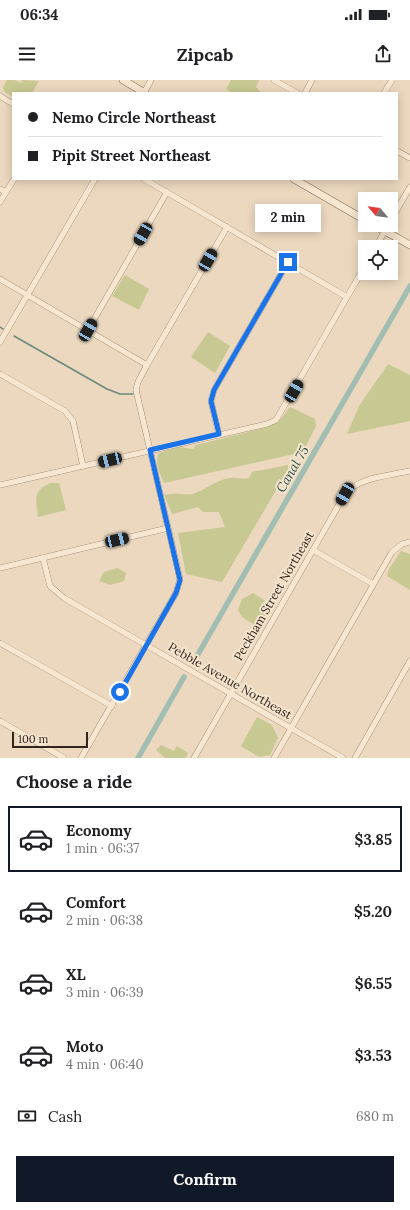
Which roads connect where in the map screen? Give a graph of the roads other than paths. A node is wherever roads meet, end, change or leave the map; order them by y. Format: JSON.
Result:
{"nodes":[{"id":1,"x":123,"y":80,"type":"edge"},
{"id":2,"x":151,"y":80,"type":"edge"},
{"id":3,"x":274,"y":80,"type":"edge"},
{"id":4,"x":312,"y":80,"type":"edge"},
{"id":5,"x":392,"y":80,"type":"edge"},
{"id":6,"x":142,"y":92,"type":"edge"},
{"id":7,"x":145,"y":92,"type":"edge"},
{"id":8,"x":295,"y":92,"type":"edge"},
{"id":9,"x":306,"y":92,"type":"edge"},
{"id":10,"x":385,"y":92,"type":"edge"},
{"id":11,"x":0,"y":96,"type":"edge"},
{"id":12,"x":12,"y":103,"type":"edge"},
{"id":13,"x":398,"y":152,"type":"edge"},
{"id":14,"x":410,"y":158,"type":"edge"},
{"id":15,"x":13,"y":180,"type":"edge"},
{"id":16,"x":94,"y":180,"type":"edge"},
{"id":17,"x":146,"y":180,"type":"edge"},
{"id":18,"x":296,"y":180,"type":"edge"},
{"id":19,"x":410,"y":187,"type":"edge"},
{"id":20,"x":0,"y":189,"type":"edge"},
{"id":21,"x":6,"y":192,"type":"junction"},
{"id":22,"x":167,"y":192,"type":"junction"},
{"id":23,"x":0,"y":202,"type":"edge"},
{"id":24,"x":398,"y":208,"type":"edge"},
{"id":25,"x":358,"y":216,"type":"edge"},
{"id":26,"x":227,"y":227,"type":"junction"},
{"id":27,"x":392,"y":232,"type":"edge"},
{"id":28,"x":410,"y":245,"type":"edge"},
{"id":29,"x":288,"y":262,"type":"junction"},
{"id":30,"x":0,"y":279,"type":"edge"},
{"id":31,"x":358,"y":279,"type":"edge"},
{"id":32,"x":28,"y":296,"type":"junction"},
{"id":33,"x":348,"y":297,"type":"junction"},
{"id":34,"x":88,"y":330,"type":"junction"},
{"id":35,"x":0,"y":342,"type":"edge"},
{"id":36,"x":147,"y":365,"type":"junction"},
{"id":37,"x":0,"y":374,"type":"edge"},
{"id":38,"x":219,"y":434,"type":"junction"},
{"id":39,"x":150,"y":450,"type":"junction"},
{"id":40,"x":83,"y":466,"type":"junction"},
{"id":41,"x":410,"y":471,"type":"edge"},
{"id":42,"x":0,"y":485,"type":"edge"},
{"id":43,"x":168,"y":528,"type":"junction"},
{"id":44,"x":410,"y":542,"type":"edge"},
{"id":45,"x":313,"y":550,"type":"junction"},
{"id":46,"x":43,"y":558,"type":"junction"},
{"id":47,"x":0,"y":568,"type":"edge"},
{"id":48,"x":373,"y":584,"type":"junction"},
{"id":49,"x":0,"y":643,"type":"edge"},
{"id":50,"x":146,"y":645,"type":"junction"},
{"id":51,"x":410,"y":661,"type":"edge"},
{"id":52,"x":230,"y":693,"type":"junction"},
{"id":53,"x":112,"y":706,"type":"junction"},
{"id":54,"x":0,"y":721,"type":"edge"},
{"id":55,"x":291,"y":728,"type":"junction"},
{"id":56,"x":64,"y":758,"type":"edge"},
{"id":57,"x":81,"y":758,"type":"edge"},
{"id":58,"x":194,"y":758,"type":"edge"},
{"id":59,"x":274,"y":758,"type":"edge"},
{"id":60,"x":343,"y":758,"type":"edge"},
{"id":61,"x":355,"y":758,"type":"edge"}],
"edges":[{"from":1,"to":6,"type":"street"},
{"from":2,"to":7,"type":"street"},
{"from":3,"to":8,"type":"street"},
{"from":4,"to":9,"type":"street"},
{"from":5,"to":10,"type":"street"},
{"from":11,"to":12,"type":"street"},
{"from":13,"to":14,"type":"street"},
{"from":15,"to":21,"type":"street"},
{"from":16,"to":32,"type":"street"},
{"from":17,"to":22,"type":"street"},
{"from":18,"to":25,"type":"street"},
{"from":19,"to":24,"type":"street"},
{"from":20,"to":21,"type":"street"},
{"from":21,"to":23,"type":"street"},
{"from":22,"to":26,"type":"street"},
{"from":22,"to":34,"type":"street"},
{"from":26,"to":29,"type":"street"},
{"from":26,"to":36,"type":"street"},
{"from":27,"to":28,"type":"street"},
{"from":29,"to":33,"type":"street"},
{"from":29,"to":38,"type":"street"},
{"from":30,"to":32,"type":"street"},
{"from":31,"to":33,"type":"street"},
{"from":32,"to":34,"type":"street"},
{"from":32,"to":35,"type":"street"},
{"from":33,"to":38,"type":"street"},
{"from":34,"to":36,"type":"street"},
{"from":36,"to":39,"type":"street"},
{"from":37,"to":40,"type":"street"},
{"from":38,"to":39,"type":"street"},
{"from":39,"to":40,"type":"street"},
{"from":39,"to":43,"type":"street"},
{"from":40,"to":42,"type":"street"},
{"from":41,"to":45,"type":"street","name":"Peckham Street Northeast"},
{"from":43,"to":46,"type":"street"},
{"from":43,"to":50,"type":"street"},
{"from":44,"to":48,"type":"street"},
{"from":45,"to":48,"type":"street"},
{"from":45,"to":52,"type":"street","name":"Peckham Street Northeast"},
{"from":46,"to":47,"type":"street"},
{"from":46,"to":50,"type":"street","name":"Pebble Avenue Northeast"},
{"from":48,"to":55,"type":"street"},
{"from":49,"to":53,"type":"street"},
{"from":50,"to":52,"type":"street","name":"Pebble Avenue Northeast"},
{"from":50,"to":53,"type":"street"},
{"from":51,"to":61,"type":"street"},
{"from":52,"to":55,"type":"street","name":"Pebble Avenue Northeast"},
{"from":52,"to":58,"type":"street","name":"Peckham Street Northeast"},
{"from":53,"to":57,"type":"street"},
{"from":54,"to":56,"type":"street"},
{"from":55,"to":59,"type":"street"},
{"from":55,"to":60,"type":"street","name":"Pebble Avenue Northeast"}]}
